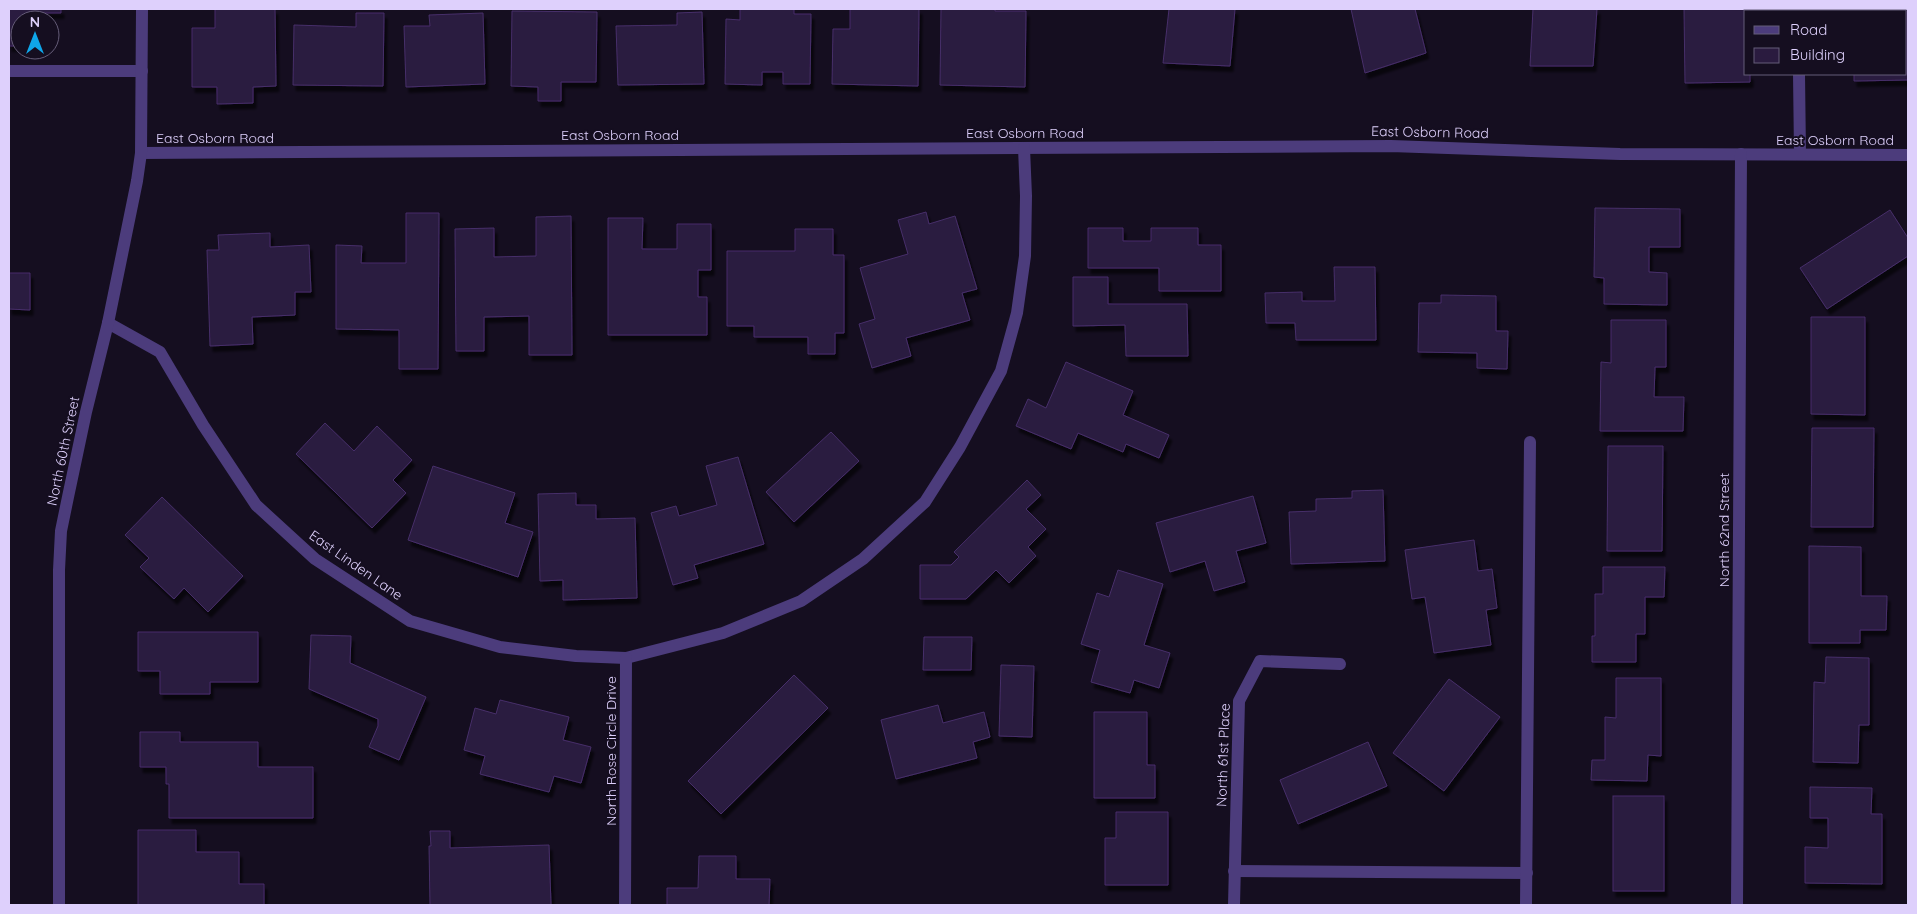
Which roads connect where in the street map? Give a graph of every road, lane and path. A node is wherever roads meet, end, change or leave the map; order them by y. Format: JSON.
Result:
{"nodes":[{"id":1,"x":142,"y":9,"type":"edge"},
{"id":2,"x":9,"y":71,"type":"edge"},
{"id":3,"x":142,"y":71,"type":"junction"},
{"id":4,"x":1799,"y":75,"type":"edge"},
{"id":5,"x":1024,"y":148,"type":"junction"},
{"id":6,"x":141,"y":153,"type":"junction"},
{"id":7,"x":1741,"y":154,"type":"junction"},
{"id":8,"x":1800,"y":154,"type":"junction"},
{"id":9,"x":1908,"y":155,"type":"edge"},
{"id":10,"x":108,"y":323,"type":"junction"},
{"id":11,"x":1530,"y":442,"type":"dead end"},
{"id":12,"x":626,"y":658,"type":"junction"},
{"id":13,"x":1340,"y":664,"type":"dead end"},
{"id":14,"x":1234,"y":872,"type":"junction"},
{"id":15,"x":1527,"y":873,"type":"junction"},
{"id":16,"x":58,"y":905,"type":"edge"},
{"id":17,"x":625,"y":905,"type":"edge"},
{"id":18,"x":1234,"y":905,"type":"edge"},
{"id":19,"x":1526,"y":905,"type":"edge"},
{"id":20,"x":1737,"y":905,"type":"edge"}],
"edges":[{"from":1,"to":3,"type":"street","name":"North 60th Street"},
{"from":2,"to":3,"type":"street"},
{"from":3,"to":6,"type":"street","name":"North 60th Street"},
{"from":4,"to":8,"type":"street"},
{"from":5,"to":6,"type":"street","name":"East Osborn Road"},
{"from":5,"to":7,"type":"street","name":"East Osborn Road"},
{"from":5,"to":12,"type":"street","name":"North Rose Circle Drive"},
{"from":6,"to":10,"type":"street","name":"North 60th Street"},
{"from":7,"to":8,"type":"street","name":"East Osborn Road"},
{"from":7,"to":20,"type":"street","name":"North 62nd Street"},
{"from":8,"to":9,"type":"street","name":"East Osborn Road"},
{"from":10,"to":12,"type":"street","name":"East Linden Lane"},
{"from":10,"to":16,"type":"street","name":"North 60th Street"},
{"from":11,"to":15,"type":"street"},
{"from":12,"to":17,"type":"street","name":"North Rose Circle Drive"},
{"from":13,"to":14,"type":"street","name":"North 61st Place"},
{"from":14,"to":15,"type":"street"},
{"from":14,"to":18,"type":"street","name":"North 61st Place"},
{"from":15,"to":19,"type":"street"}]}
